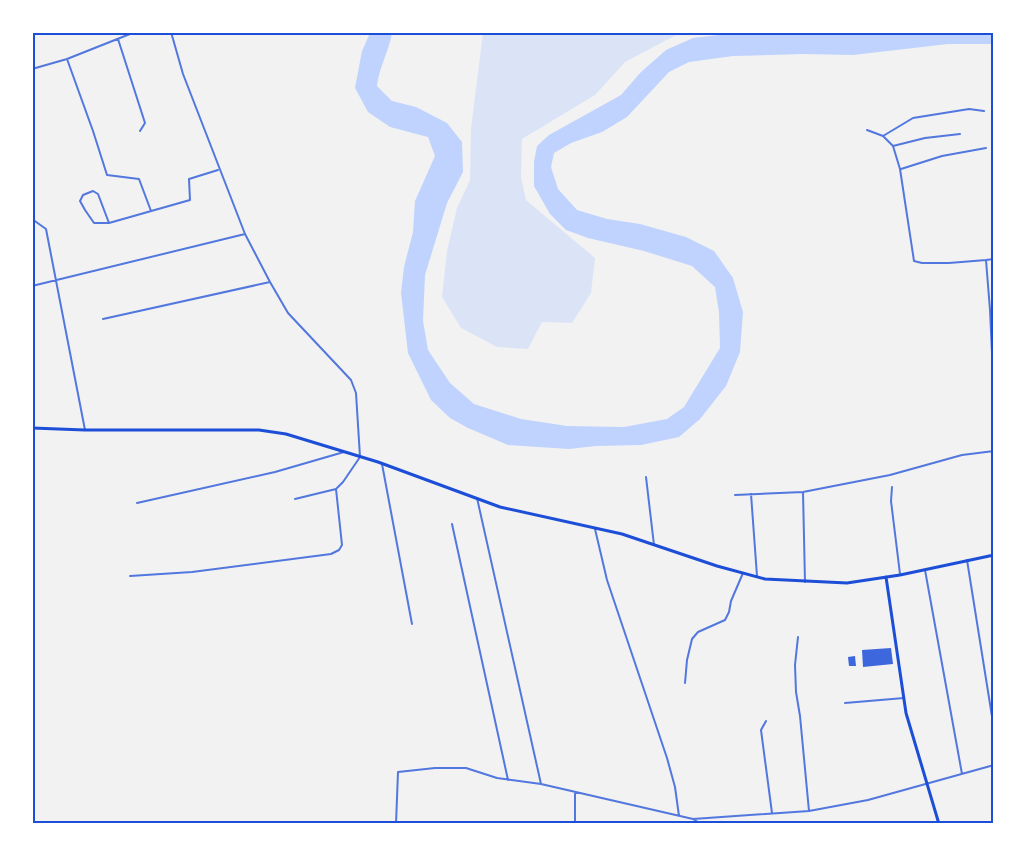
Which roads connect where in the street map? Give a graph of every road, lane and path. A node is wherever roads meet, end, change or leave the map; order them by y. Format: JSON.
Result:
{"nodes":[{"id":1,"x":135,"y":32,"type":"edge"},
{"id":2,"x":171,"y":32,"type":"edge"},
{"id":3,"x":129,"y":34,"type":"edge"},
{"id":4,"x":118,"y":39,"type":"junction"},
{"id":5,"x":67,"y":59,"type":"junction"},
{"id":6,"x":32,"y":69,"type":"edge"},
{"id":7,"x":984,"y":111,"type":"dead end"},
{"id":8,"x":867,"y":130,"type":"dead end"},
{"id":9,"x":140,"y":131,"type":"dead end"},
{"id":10,"x":960,"y":134,"type":"dead end"},
{"id":11,"x":883,"y":136,"type":"junction"},
{"id":12,"x":893,"y":146,"type":"junction"},
{"id":13,"x":986,"y":148,"type":"dead end"},
{"id":14,"x":900,"y":169,"type":"junction"},
{"id":15,"x":219,"y":170,"type":"junction"},
{"id":16,"x":151,"y":212,"type":"junction"},
{"id":17,"x":32,"y":219,"type":"edge"},
{"id":18,"x":109,"y":223,"type":"junction"},
{"id":19,"x":245,"y":234,"type":"junction"},
{"id":20,"x":994,"y":259,"type":"edge"},
{"id":21,"x":986,"y":260,"type":"junction"},
{"id":22,"x":56,"y":281,"type":"junction"},
{"id":23,"x":270,"y":282,"type":"junction"},
{"id":24,"x":32,"y":286,"type":"edge"},
{"id":25,"x":103,"y":319,"type":"dead end"},
{"id":26,"x":992,"y":329,"type":"edge"},
{"id":27,"x":994,"y":396,"type":"edge"},
{"id":28,"x":32,"y":428,"type":"edge"},
{"id":29,"x":84,"y":430,"type":"junction"},
{"id":30,"x":994,"y":451,"type":"edge"},
{"id":31,"x":345,"y":452,"type":"junction"},
{"id":32,"x":360,"y":457,"type":"junction"},
{"id":33,"x":382,"y":464,"type":"junction"},
{"id":34,"x":646,"y":477,"type":"dead end"},
{"id":35,"x":892,"y":487,"type":"dead end"},
{"id":36,"x":336,"y":489,"type":"junction"},
{"id":37,"x":804,"y":492,"type":"junction"},
{"id":38,"x":751,"y":494,"type":"junction"},
{"id":39,"x":735,"y":495,"type":"dead end"},
{"id":40,"x":477,"y":498,"type":"junction"},
{"id":41,"x":295,"y":499,"type":"dead end"},
{"id":42,"x":138,"y":503,"type":"dead end"},
{"id":43,"x":452,"y":524,"type":"dead end"},
{"id":44,"x":595,"y":528,"type":"junction"},
{"id":45,"x":654,"y":545,"type":"junction"},
{"id":46,"x":994,"y":555,"type":"edge"},
{"id":47,"x":967,"y":560,"type":"junction"},
{"id":48,"x":924,"y":569,"type":"junction"},
{"id":49,"x":743,"y":573,"type":"junction"},
{"id":50,"x":900,"y":575,"type":"junction"},
{"id":51,"x":130,"y":576,"type":"dead end"},
{"id":52,"x":757,"y":576,"type":"junction"},
{"id":53,"x":886,"y":577,"type":"junction"},
{"id":54,"x":805,"y":582,"type":"junction"},
{"id":55,"x":412,"y":624,"type":"dead end"},
{"id":56,"x":798,"y":637,"type":"dead end"},
{"id":57,"x":685,"y":683,"type":"dead end"},
{"id":58,"x":904,"y":698,"type":"junction"},
{"id":59,"x":845,"y":703,"type":"dead end"},
{"id":60,"x":766,"y":721,"type":"dead end"},
{"id":61,"x":994,"y":729,"type":"edge"},
{"id":62,"x":994,"y":765,"type":"edge"},
{"id":63,"x":962,"y":774,"type":"junction"},
{"id":64,"x":508,"y":780,"type":"junction"},
{"id":65,"x":928,"y":783,"type":"junction"},
{"id":66,"x":541,"y":784,"type":"junction"},
{"id":67,"x":575,"y":792,"type":"junction"},
{"id":68,"x":809,"y":811,"type":"junction"},
{"id":69,"x":772,"y":813,"type":"junction"},
{"id":70,"x":679,"y":816,"type":"junction"},
{"id":71,"x":692,"y":819,"type":"junction"},
{"id":72,"x":396,"y":824,"type":"edge"},
{"id":73,"x":575,"y":824,"type":"edge"},
{"id":74,"x":701,"y":824,"type":"edge"},
{"id":75,"x":939,"y":824,"type":"edge"}],
"edges":[{"from":1,"to":3,"type":"street"},
{"from":2,"to":15,"type":"street"},
{"from":3,"to":4,"type":"street"},
{"from":4,"to":5,"type":"street"},
{"from":4,"to":9,"type":"street"},
{"from":5,"to":6,"type":"street"},
{"from":5,"to":16,"type":"street"},
{"from":7,"to":11,"type":"street"},
{"from":8,"to":11,"type":"street"},
{"from":10,"to":12,"type":"street"},
{"from":11,"to":12,"type":"street"},
{"from":12,"to":14,"type":"street"},
{"from":13,"to":14,"type":"street"},
{"from":14,"to":21,"type":"street"},
{"from":15,"to":16,"type":"street"},
{"from":15,"to":19,"type":"street"},
{"from":16,"to":18,"type":"street"},
{"from":17,"to":22,"type":"street"},
{"from":18,"to":18,"type":"street"},
{"from":19,"to":22,"type":"street"},
{"from":19,"to":23,"type":"street"},
{"from":20,"to":21,"type":"street"},
{"from":21,"to":26,"type":"street"},
{"from":22,"to":24,"type":"street"},
{"from":22,"to":29,"type":"street"},
{"from":23,"to":25,"type":"street"},
{"from":23,"to":32,"type":"street"},
{"from":26,"to":27,"type":"street"},
{"from":28,"to":29,"type":"main road"},
{"from":29,"to":31,"type":"main road"},
{"from":30,"to":37,"type":"street"},
{"from":31,"to":32,"type":"main road"},
{"from":31,"to":42,"type":"street"},
{"from":32,"to":33,"type":"main road"},
{"from":32,"to":36,"type":"street"},
{"from":33,"to":40,"type":"main road"},
{"from":33,"to":55,"type":"street"},
{"from":34,"to":45,"type":"street"},
{"from":35,"to":50,"type":"street"},
{"from":36,"to":41,"type":"street"},
{"from":36,"to":51,"type":"street"},
{"from":37,"to":38,"type":"street"},
{"from":37,"to":54,"type":"street"},
{"from":38,"to":39,"type":"street"},
{"from":38,"to":52,"type":"street"},
{"from":40,"to":44,"type":"main road"},
{"from":40,"to":66,"type":"street"},
{"from":43,"to":64,"type":"street"},
{"from":44,"to":45,"type":"main road"},
{"from":44,"to":70,"type":"street"},
{"from":45,"to":49,"type":"main road"},
{"from":46,"to":47,"type":"main road"},
{"from":47,"to":48,"type":"main road"},
{"from":47,"to":61,"type":"street"},
{"from":48,"to":50,"type":"main road"},
{"from":48,"to":63,"type":"street"},
{"from":49,"to":52,"type":"main road"},
{"from":49,"to":57,"type":"street"},
{"from":50,"to":53,"type":"main road"},
{"from":52,"to":54,"type":"main road"},
{"from":53,"to":54,"type":"main road"},
{"from":53,"to":58,"type":"main road"},
{"from":56,"to":68,"type":"street"},
{"from":58,"to":59,"type":"street"},
{"from":58,"to":65,"type":"main road"},
{"from":60,"to":69,"type":"street"},
{"from":62,"to":63,"type":"street"},
{"from":63,"to":65,"type":"street"},
{"from":64,"to":66,"type":"street"},
{"from":64,"to":72,"type":"street"},
{"from":65,"to":68,"type":"street"},
{"from":65,"to":75,"type":"main road"},
{"from":66,"to":67,"type":"street"},
{"from":67,"to":70,"type":"street"},
{"from":67,"to":73,"type":"street"},
{"from":68,"to":69,"type":"street"},
{"from":69,"to":71,"type":"street"},
{"from":70,"to":71,"type":"street"},
{"from":71,"to":74,"type":"street"}]}
